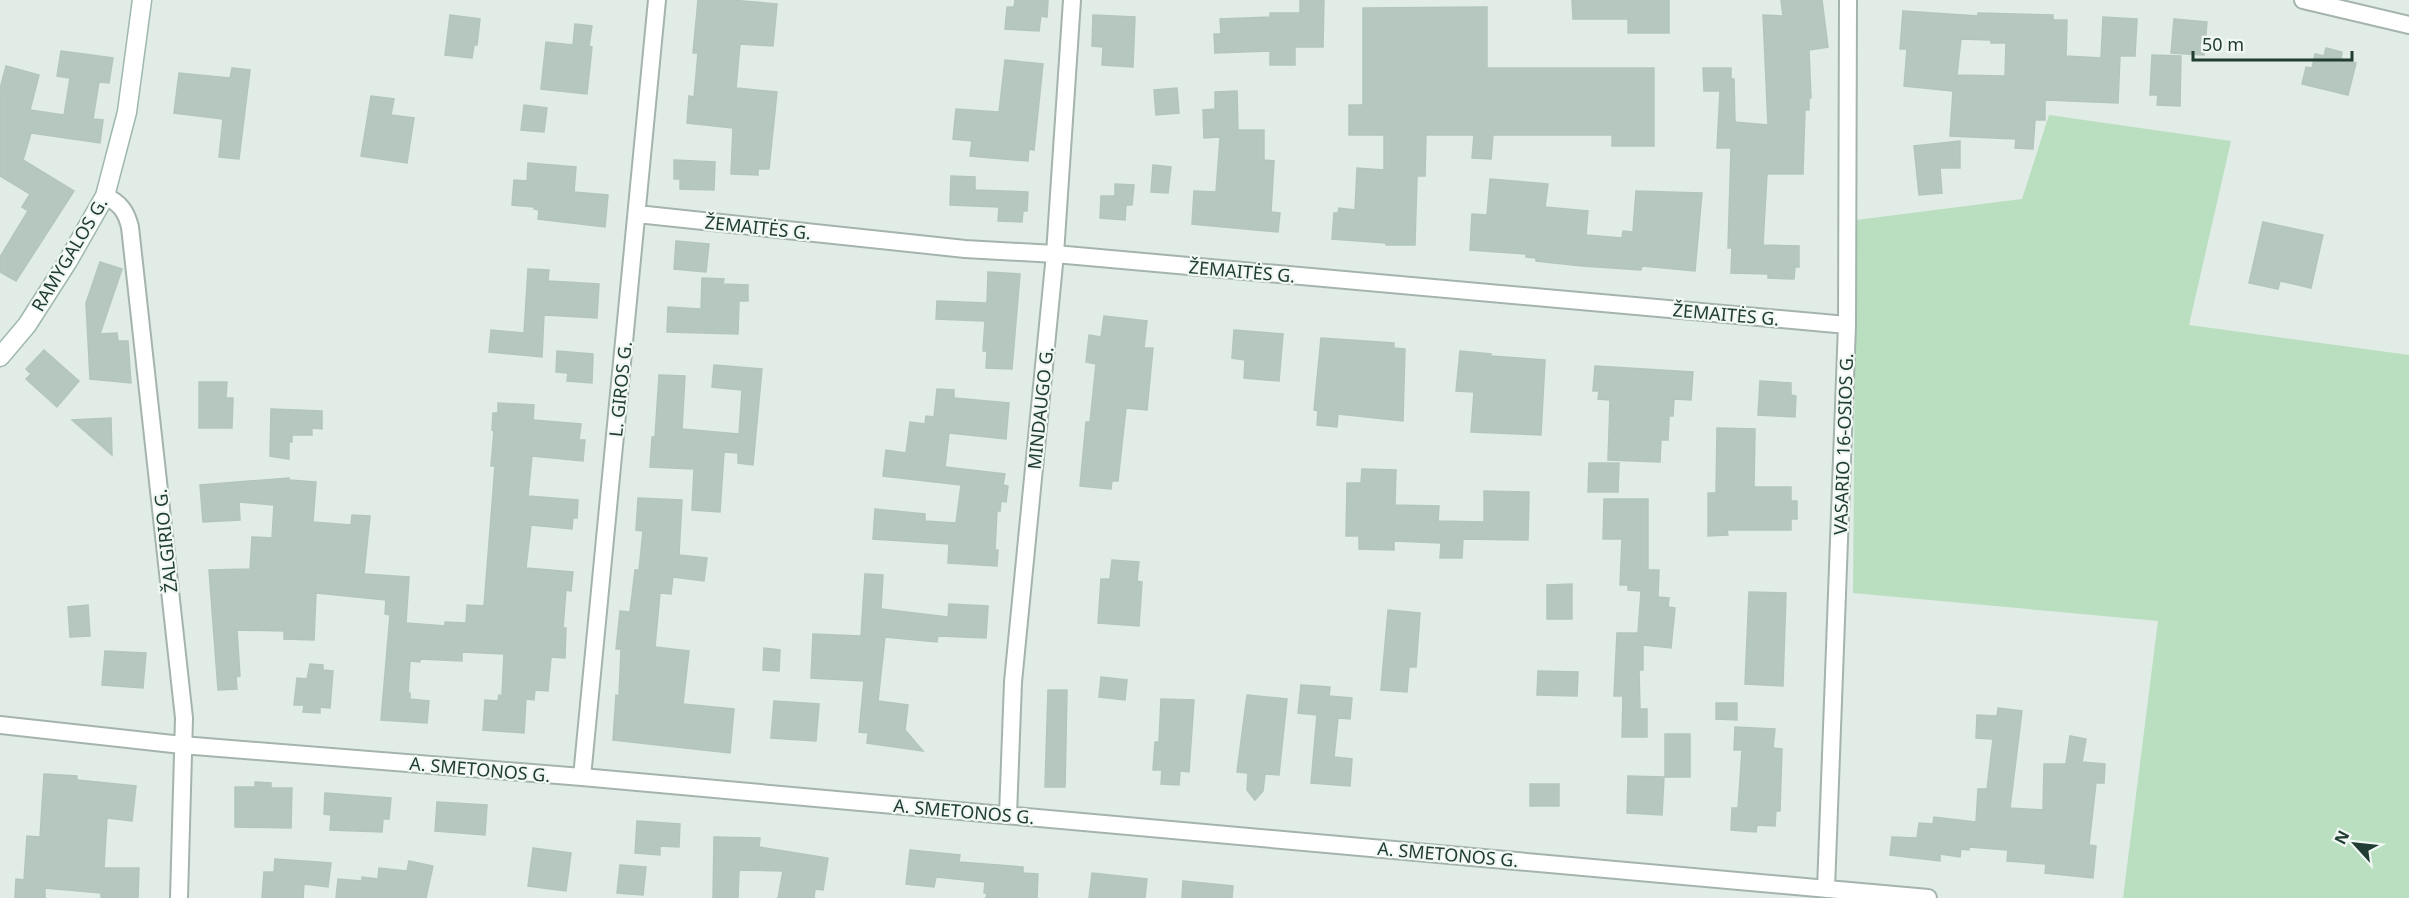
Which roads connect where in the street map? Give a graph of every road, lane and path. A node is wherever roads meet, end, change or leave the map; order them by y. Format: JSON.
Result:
{"nodes":[{"id":1,"x":142,"y":0,"type":"edge"},
{"id":2,"x":657,"y":0,"type":"edge"},
{"id":3,"x":1072,"y":0,"type":"edge"},
{"id":4,"x":1848,"y":0,"type":"edge"},
{"id":5,"x":2303,"y":0,"type":"edge"},
{"id":6,"x":2409,"y":25,"type":"edge"},
{"id":7,"x":105,"y":196,"type":"junction"},
{"id":8,"x":637,"y":214,"type":"junction"},
{"id":9,"x":1055,"y":254,"type":"junction"},
{"id":10,"x":1848,"y":326,"type":"junction"},
{"id":11,"x":0,"y":357,"type":"edge"},
{"id":12,"x":0,"y":725,"type":"edge"},
{"id":13,"x":182,"y":745,"type":"junction"},
{"id":14,"x":582,"y":777,"type":"junction"},
{"id":15,"x":1008,"y":815,"type":"junction"},
{"id":16,"x":1826,"y":889,"type":"junction"},
{"id":17,"x":179,"y":898,"type":"edge"},
{"id":18,"x":1928,"y":898,"type":"edge"}],
"edges":[{"from":1,"to":7,"type":"main road","name":"RAMYGALOS G."},
{"from":2,"to":8,"type":"street","name":"L. GIROS G."},
{"from":3,"to":9,"type":"street","name":"MINDAUGO G."},
{"from":4,"to":10,"type":"street","name":"VASARIO 16-OSIOS G."},
{"from":5,"to":6,"type":"street"},
{"from":7,"to":11,"type":"main road","name":"RAMYGALOS G."},
{"from":7,"to":13,"type":"street","name":"ŽALGIRIO G."},
{"from":8,"to":9,"type":"street","name":"ŽEMAITĖS G."},
{"from":8,"to":14,"type":"street","name":"L. GIROS G."},
{"from":9,"to":10,"type":"street","name":"ŽEMAITĖS G."},
{"from":9,"to":15,"type":"street","name":"MINDAUGO G."},
{"from":10,"to":16,"type":"street","name":"VASARIO 16-OSIOS G."},
{"from":12,"to":13,"type":"street","name":"A. SMETONOS G."},
{"from":13,"to":14,"type":"street","name":"A. SMETONOS G."},
{"from":13,"to":17,"type":"street","name":"ŽALGIRIO G."},
{"from":14,"to":15,"type":"street","name":"A. SMETONOS G."},
{"from":15,"to":16,"type":"street","name":"A. SMETONOS G."},
{"from":16,"to":18,"type":"street","name":"A. SMETONOS G."}]}
